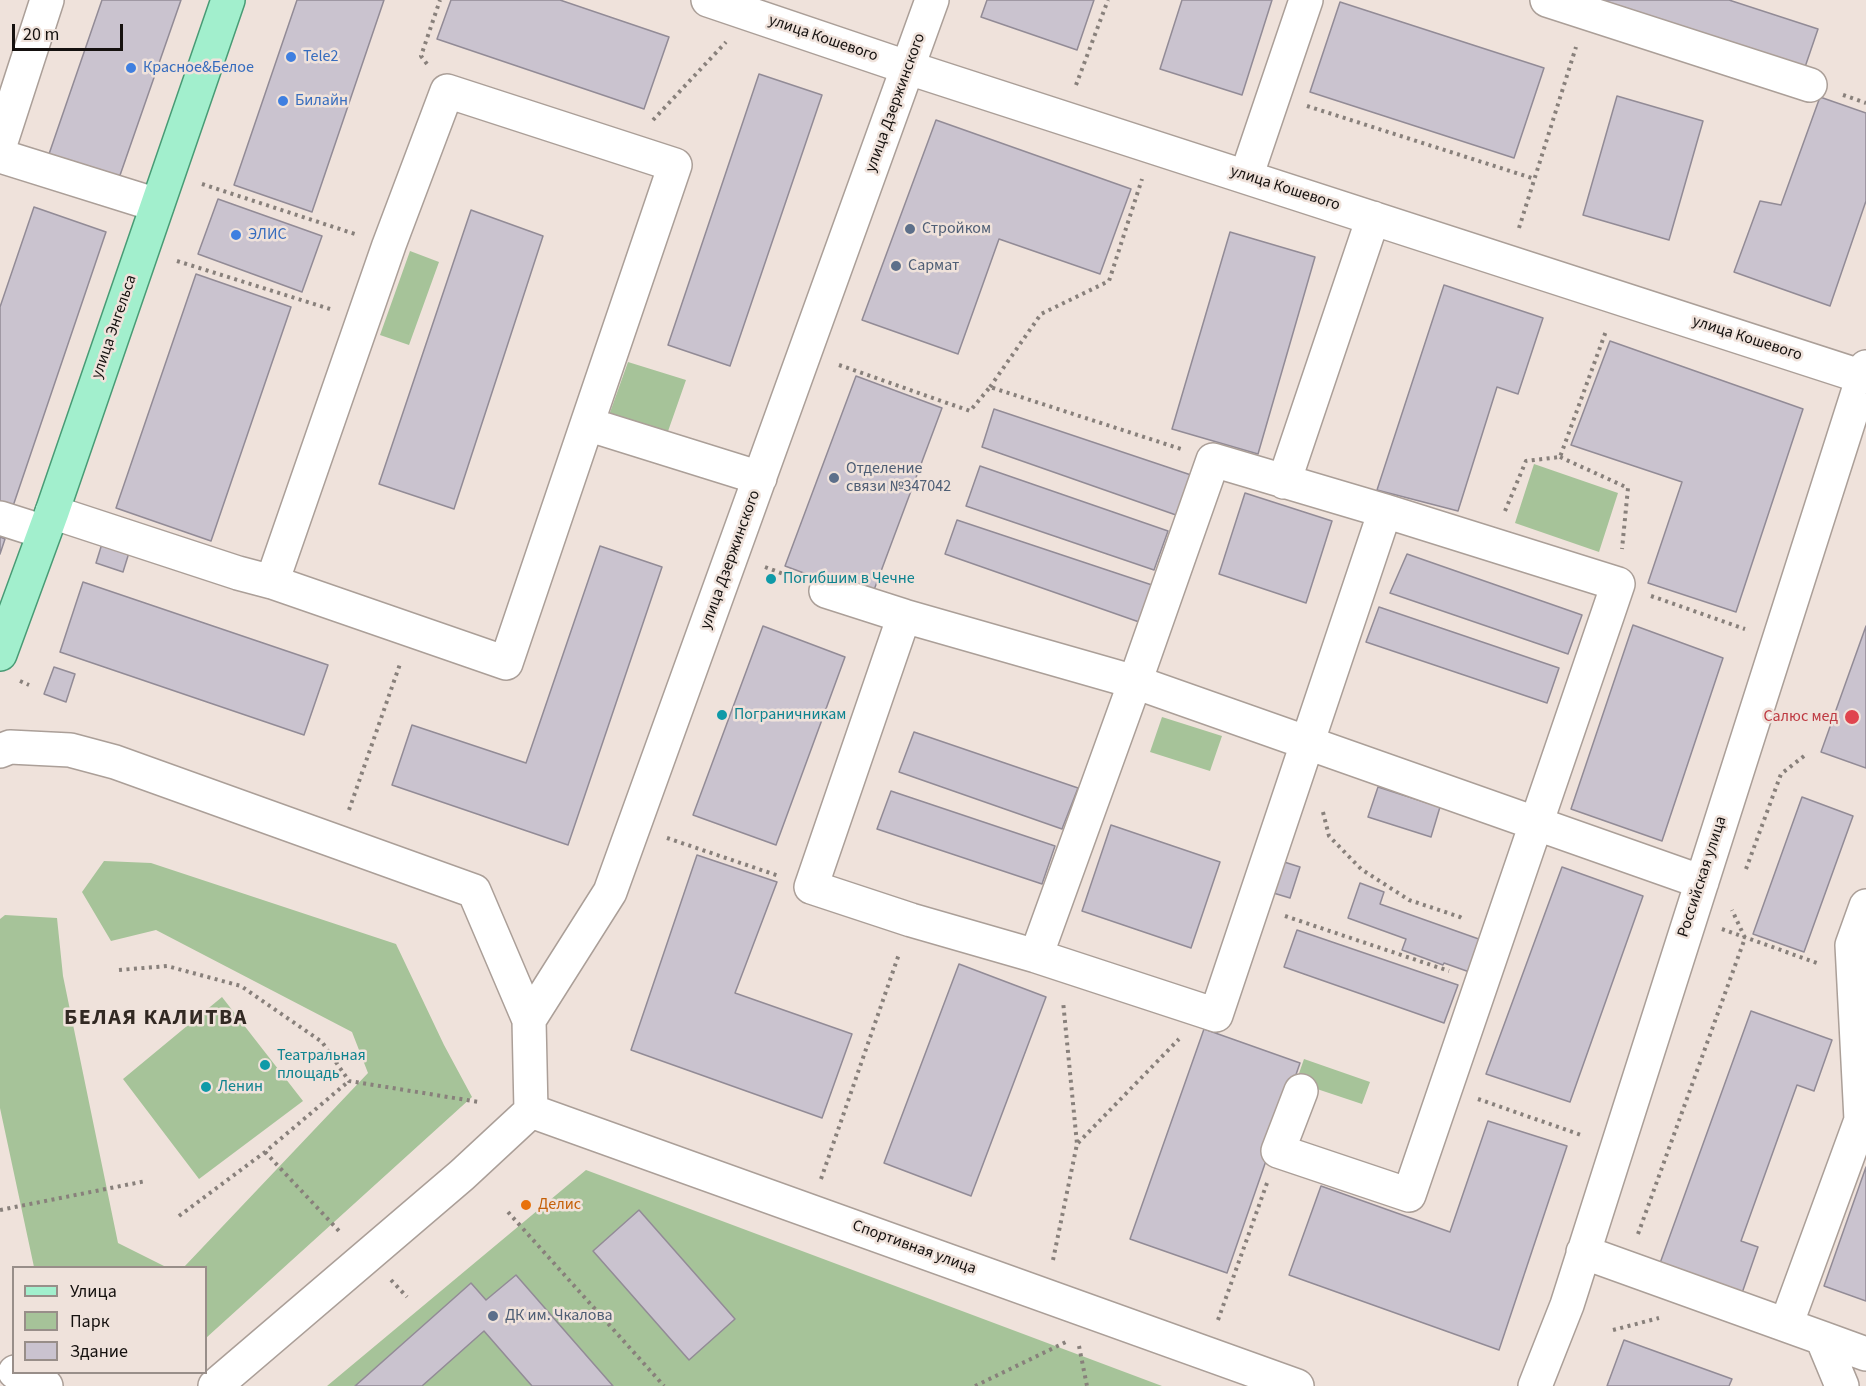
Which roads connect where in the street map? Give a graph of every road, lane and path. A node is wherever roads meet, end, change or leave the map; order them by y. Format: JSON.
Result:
{"nodes":[{"id":1,"x":46,"y":0,"type":"edge"},
{"id":2,"x":228,"y":0,"type":"edge"},
{"id":3,"x":440,"y":0,"type":"edge"},
{"id":4,"x":708,"y":0,"type":"edge"},
{"id":5,"x":932,"y":0,"type":"edge"},
{"id":6,"x":1108,"y":0,"type":"edge"},
{"id":7,"x":1306,"y":0,"type":"edge"},
{"id":8,"x":1548,"y":0,"type":"edge"},
{"id":9,"x":1587,"y":12,"type":"junction"},
{"id":10,"x":730,"y":38,"type":"dead end"},
{"id":11,"x":909,"y":68,"type":"junction"},
{"id":12,"x":1810,"y":85,"type":"dead end"},
{"id":13,"x":1076,"y":86,"type":"dead end"},
{"id":14,"x":447,"y":91,"type":"junction"},
{"id":15,"x":1274,"y":95,"type":"junction"},
{"id":16,"x":643,"y":122,"type":"dead end"},
{"id":17,"x":0,"y":146,"type":"edge"},
{"id":18,"x":0,"y":156,"type":"edge"},
{"id":19,"x":1143,"y":176,"type":"dead end"},
{"id":20,"x":1246,"y":177,"type":"junction"},
{"id":21,"x":1534,"y":179,"type":"junction"},
{"id":22,"x":196,"y":182,"type":"dead end"},
{"id":23,"x":157,"y":205,"type":"junction"},
{"id":24,"x":1373,"y":218,"type":"junction"},
{"id":25,"x":1519,"y":228,"type":"dead end"},
{"id":26,"x":389,"y":245,"type":"junction"},
{"id":27,"x":170,"y":259,"type":"dead end"},
{"id":28,"x":364,"y":320,"type":"junction"},
{"id":29,"x":1607,"y":330,"type":"dead end"},
{"id":30,"x":831,"y":363,"type":"dead end"},
{"id":31,"x":1864,"y":372,"type":"edge"},
{"id":32,"x":990,"y":387,"type":"junction"},
{"id":33,"x":587,"y":424,"type":"junction"},
{"id":34,"x":1560,"y":458,"type":"junction"},
{"id":35,"x":1213,"y":460,"type":"junction"},
{"id":36,"x":760,"y":478,"type":"junction"},
{"id":37,"x":1284,"y":482,"type":"junction"},
{"id":38,"x":1386,"y":511,"type":"junction"},
{"id":39,"x":0,"y":518,"type":"edge"},
{"id":40,"x":48,"y":522,"type":"junction"},
{"id":41,"x":1491,"y":544,"type":"junction"},
{"id":42,"x":272,"y":582,"type":"junction"},
{"id":43,"x":1618,"y":584,"type":"junction"},
{"id":44,"x":826,"y":591,"type":"dead end"},
{"id":45,"x":904,"y":616,"type":"junction"},
{"id":46,"x":1747,"y":630,"type":"dead end"},
{"id":47,"x":412,"y":632,"type":"junction"},
{"id":48,"x":0,"y":654,"type":"edge"},
{"id":49,"x":1135,"y":682,"type":"junction"},
{"id":50,"x":1309,"y":741,"type":"junction"},
{"id":51,"x":0,"y":751,"type":"edge"},
{"id":52,"x":1804,"y":756,"type":"dead end"},
{"id":53,"x":1321,"y":805,"type":"dead end"},
{"id":54,"x":1536,"y":825,"type":"junction"},
{"id":55,"x":657,"y":835,"type":"dead end"},
{"id":56,"x":338,"y":842,"type":"junction"},
{"id":57,"x":1743,"y":879,"type":"dead end"},
{"id":58,"x":1702,"y":882,"type":"junction"},
{"id":59,"x":810,"y":887,"type":"junction"},
{"id":60,"x":1735,"y":900,"type":"dead end"},
{"id":61,"x":1254,"y":905,"type":"junction"},
{"id":62,"x":1866,"y":906,"type":"edge"},
{"id":63,"x":1690,"y":918,"type":"junction"},
{"id":64,"x":911,"y":920,"type":"junction"},
{"id":65,"x":1467,"y":922,"type":"dead end"},
{"id":66,"x":1745,"y":938,"type":"junction"},
{"id":67,"x":1047,"y":960,"type":"junction"},
{"id":68,"x":119,"y":970,"type":"dead end"},
{"id":69,"x":1854,"y":976,"type":"junction"},
{"id":70,"x":1481,"y":982,"type":"junction"},
{"id":71,"x":1216,"y":1015,"type":"junction"},
{"id":72,"x":530,"y":1020,"type":"junction"},
{"id":73,"x":349,"y":1081,"type":"junction"},
{"id":74,"x":1445,"y":1088,"type":"junction"},
{"id":75,"x":1301,"y":1091,"type":"dead end"},
{"id":76,"x":479,"y":1102,"type":"dead end"},
{"id":77,"x":531,"y":1111,"type":"junction"},
{"id":78,"x":1863,"y":1121,"type":"edge"},
{"id":79,"x":1585,"y":1136,"type":"dead end"},
{"id":80,"x":1077,"y":1144,"type":"junction"},
{"id":81,"x":1278,"y":1151,"type":"junction"},
{"id":82,"x":265,"y":1152,"type":"junction"},
{"id":83,"x":146,"y":1180,"type":"dead end"},
{"id":84,"x":819,"y":1183,"type":"dead end"},
{"id":85,"x":0,"y":1210,"type":"edge"},
{"id":86,"x":508,"y":1212,"type":"dead end"},
{"id":87,"x":179,"y":1216,"type":"dead end"},
{"id":88,"x":335,"y":1227,"type":"dead end"},
{"id":89,"x":1583,"y":1252,"type":"junction"},
{"id":90,"x":1052,"y":1265,"type":"dead end"},
{"id":91,"x":1626,"y":1268,"type":"junction"},
{"id":92,"x":1217,"y":1323,"type":"dead end"},
{"id":93,"x":1786,"y":1325,"type":"junction"},
{"id":94,"x":1077,"y":1336,"type":"dead end"},
{"id":95,"x":1822,"y":1338,"type":"junction"},
{"id":96,"x":1066,"y":1341,"type":"dead end"},
{"id":97,"x":1866,"y":1354,"type":"edge"},
{"id":98,"x":19,"y":1374,"type":"edge"},
{"id":99,"x":46,"y":1386,"type":"edge"},
{"id":100,"x":215,"y":1386,"type":"edge"},
{"id":101,"x":664,"y":1386,"type":"edge"},
{"id":102,"x":975,"y":1386,"type":"edge"},
{"id":103,"x":1087,"y":1386,"type":"edge"},
{"id":104,"x":1297,"y":1386,"type":"edge"},
{"id":105,"x":1535,"y":1386,"type":"edge"},
{"id":106,"x":1842,"y":1386,"type":"edge"}],
"edges":[{"from":1,"to":17,"type":"street"},
{"from":2,"to":23,"type":"main road","name":"улица Энгельса"},
{"from":3,"to":14,"type":"path"},
{"from":4,"to":11,"type":"street","name":"улица Кошевого"},
{"from":5,"to":11,"type":"street","name":"улица Дзержинского"},
{"from":6,"to":13,"type":"path"},
{"from":7,"to":15,"type":"street"},
{"from":8,"to":9,"type":"street"},
{"from":9,"to":12,"type":"street"},
{"from":9,"to":21,"type":"path"},
{"from":10,"to":16,"type":"path"},
{"from":11,"to":20,"type":"street","name":"улица Кошевого"},
{"from":11,"to":36,"type":"street","name":"улица Дзержинского"},
{"from":14,"to":26,"type":"street"},
{"from":14,"to":33,"type":"street"},
{"from":15,"to":20,"type":"street"},
{"from":15,"to":21,"type":"path"},
{"from":18,"to":23,"type":"street"},
{"from":19,"to":32,"type":"path"},
{"from":20,"to":24,"type":"street","name":"улица Кошевого"},
{"from":21,"to":25,"type":"path"},
{"from":22,"to":26,"type":"path"},
{"from":23,"to":40,"type":"main road","name":"улица Энгельса"},
{"from":24,"to":31,"type":"street","name":"улица Кошевого"},
{"from":24,"to":37,"type":"street"},
{"from":26,"to":28,"type":"street"},
{"from":27,"to":28,"type":"path"},
{"from":28,"to":42,"type":"street"},
{"from":29,"to":34,"type":"path"},
{"from":30,"to":32,"type":"path"},
{"from":31,"to":58,"type":"street","name":"Российская улица"},
{"from":32,"to":35,"type":"path"},
{"from":33,"to":36,"type":"street"},
{"from":33,"to":47,"type":"street"},
{"from":34,"to":41,"type":"path"},
{"from":34,"to":43,"type":"path"},
{"from":35,"to":37,"type":"street"},
{"from":35,"to":49,"type":"street"},
{"from":36,"to":72,"type":"street","name":"улица Дзержинского"},
{"from":37,"to":38,"type":"street"},
{"from":38,"to":41,"type":"street"},
{"from":38,"to":50,"type":"street"},
{"from":39,"to":40,"type":"street"},
{"from":40,"to":42,"type":"street"},
{"from":40,"to":48,"type":"main road","name":"улица Энгельса"},
{"from":41,"to":43,"type":"street"},
{"from":42,"to":47,"type":"street"},
{"from":43,"to":46,"type":"path"},
{"from":43,"to":54,"type":"street"},
{"from":44,"to":45,"type":"street"},
{"from":45,"to":49,"type":"street"},
{"from":45,"to":59,"type":"street"},
{"from":47,"to":56,"type":"path"},
{"from":49,"to":50,"type":"street"},
{"from":49,"to":67,"type":"street"},
{"from":50,"to":54,"type":"street"},
{"from":50,"to":61,"type":"street"},
{"from":51,"to":56,"type":"street"},
{"from":52,"to":57,"type":"path"},
{"from":53,"to":65,"type":"path"},
{"from":54,"to":58,"type":"street"},
{"from":54,"to":70,"type":"street"},
{"from":55,"to":59,"type":"path"},
{"from":56,"to":72,"type":"street"},
{"from":58,"to":63,"type":"street","name":"Российская улица"},
{"from":59,"to":64,"type":"street"},
{"from":60,"to":66,"type":"path"},
{"from":61,"to":70,"type":"path"},
{"from":61,"to":71,"type":"street"},
{"from":62,"to":69,"type":"street"},
{"from":63,"to":66,"type":"path"},
{"from":63,"to":89,"type":"street","name":"Российская улица"},
{"from":64,"to":67,"type":"street"},
{"from":64,"to":84,"type":"path"},
{"from":66,"to":69,"type":"path"},
{"from":66,"to":91,"type":"path"},
{"from":67,"to":71,"type":"street"},
{"from":67,"to":80,"type":"path"},
{"from":68,"to":73,"type":"path"},
{"from":69,"to":78,"type":"street"},
{"from":70,"to":74,"type":"street"},
{"from":71,"to":80,"type":"path"},
{"from":72,"to":77,"type":"street"},
{"from":73,"to":76,"type":"path"},
{"from":73,"to":82,"type":"path"},
{"from":74,"to":79,"type":"path"},
{"from":74,"to":81,"type":"street"},
{"from":75,"to":81,"type":"street"},
{"from":77,"to":100,"type":"street"},
{"from":77,"to":104,"type":"street","name":"Спортивная улица"},
{"from":78,"to":93,"type":"street"},
{"from":80,"to":90,"type":"path"},
{"from":81,"to":92,"type":"path"},
{"from":82,"to":87,"type":"path"},
{"from":82,"to":88,"type":"path"},
{"from":83,"to":85,"type":"path"},
{"from":86,"to":101,"type":"path"},
{"from":89,"to":91,"type":"street"},
{"from":89,"to":105,"type":"street","name":"Российская улица"},
{"from":91,"to":93,"type":"street"},
{"from":93,"to":95,"type":"street"},
{"from":94,"to":103,"type":"path"},
{"from":95,"to":97,"type":"street"},
{"from":95,"to":106,"type":"street"},
{"from":96,"to":102,"type":"path"},
{"from":98,"to":99,"type":"street"}]}
